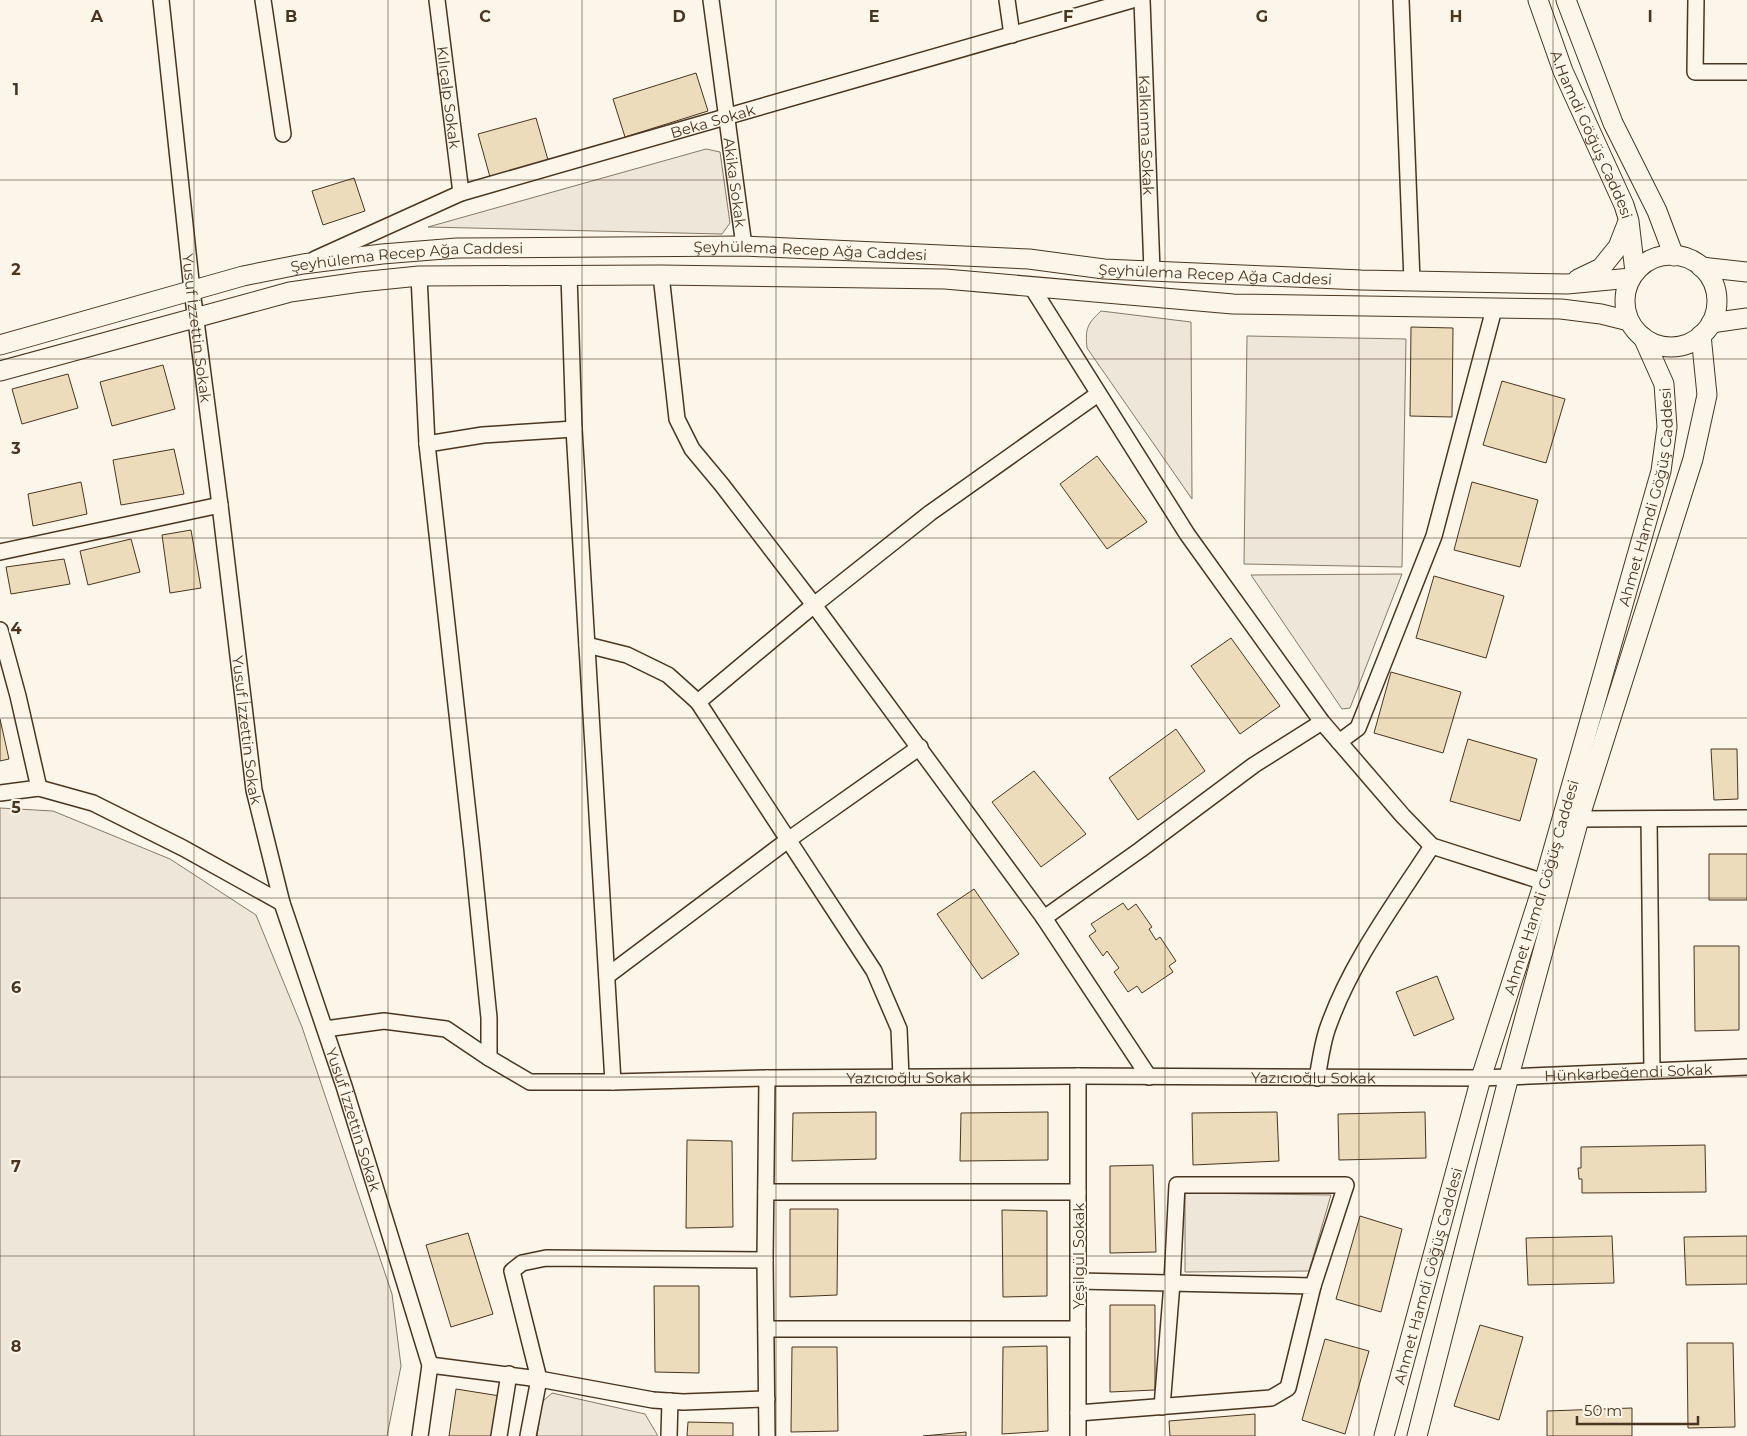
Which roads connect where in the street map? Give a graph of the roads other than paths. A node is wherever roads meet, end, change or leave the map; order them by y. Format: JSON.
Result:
{"nodes":[{"id":1,"x":161,"y":0,"type":"edge"},
{"id":2,"x":263,"y":0,"type":"edge"},
{"id":3,"x":437,"y":0,"type":"edge"},
{"id":4,"x":710,"y":0,"type":"edge"},
{"id":5,"x":1007,"y":0,"type":"edge"},
{"id":6,"x":1132,"y":0,"type":"edge"},
{"id":7,"x":1142,"y":0,"type":"edge"},
{"id":8,"x":1401,"y":0,"type":"edge"},
{"id":9,"x":1538,"y":0,"type":"edge"},
{"id":10,"x":1566,"y":0,"type":"edge"},
{"id":11,"x":1696,"y":0,"type":"edge"},
{"id":12,"x":1012,"y":35,"type":"junction"},
{"id":13,"x":1747,"y":72,"type":"edge"},
{"id":14,"x":727,"y":117,"type":"junction"},
{"id":15,"x":283,"y":134,"type":"dead end"},
{"id":16,"x":461,"y":193,"type":"junction"},
{"id":17,"x":1628,"y":220,"type":"junction"},
{"id":18,"x":744,"y":246,"type":"junction"},
{"id":19,"x":1674,"y":256,"type":"junction"},
{"id":20,"x":302,"y":264,"type":"junction"},
{"id":21,"x":1701,"y":267,"type":"junction"},
{"id":22,"x":1152,"y":271,"type":"junction"},
{"id":23,"x":1747,"y":272,"type":"edge"},
{"id":24,"x":569,"y":275,"type":"junction"},
{"id":25,"x":661,"y":275,"type":"junction"},
{"id":26,"x":1633,"y":275,"type":"junction"},
{"id":27,"x":418,"y":276,"type":"junction"},
{"id":28,"x":1412,"y":281,"type":"junction"},
{"id":29,"x":1567,"y":284,"type":"junction"},
{"id":30,"x":1031,"y":286,"type":"junction"},
{"id":31,"x":192,"y":290,"type":"junction"},
{"id":32,"x":1494,"y":309,"type":"junction"},
{"id":33,"x":196,"y":318,"type":"junction"},
{"id":34,"x":1747,"y":318,"type":"edge"},
{"id":35,"x":1629,"y":321,"type":"junction"},
{"id":36,"x":1706,"y":329,"type":"junction"},
{"id":37,"x":1643,"y":338,"type":"junction"},
{"id":38,"x":0,"y":345,"type":"edge"},
{"id":39,"x":0,"y":371,"type":"edge"},
{"id":40,"x":1098,"y":394,"type":"junction"},
{"id":41,"x":574,"y":429,"type":"junction"},
{"id":42,"x":427,"y":444,"type":"junction"},
{"id":43,"x":220,"y":505,"type":"junction"},
{"id":44,"x":0,"y":552,"type":"edge"},
{"id":45,"x":814,"y":605,"type":"junction"},
{"id":46,"x":0,"y":630,"type":"edge"},
{"id":47,"x":587,"y":645,"type":"junction"},
{"id":48,"x":698,"y":702,"type":"junction"},
{"id":49,"x":1322,"y":722,"type":"junction"},
{"id":50,"x":1340,"y":742,"type":"junction"},
{"id":51,"x":920,"y":747,"type":"junction"},
{"id":52,"x":39,"y":788,"type":"junction"},
{"id":53,"x":0,"y":793,"type":"edge"},
{"id":54,"x":1747,"y":818,"type":"edge"},
{"id":55,"x":1579,"y":819,"type":"junction"},
{"id":56,"x":1649,"y":819,"type":"junction"},
{"id":57,"x":788,"y":840,"type":"junction"},
{"id":58,"x":1432,"y":846,"type":"junction"},
{"id":59,"x":1544,"y":882,"type":"junction"},
{"id":60,"x":282,"y":904,"type":"junction"},
{"id":61,"x":1044,"y":918,"type":"junction"},
{"id":62,"x":607,"y":976,"type":"junction"},
{"id":63,"x":325,"y":1029,"type":"junction"},
{"id":64,"x":489,"y":1058,"type":"junction"},
{"id":65,"x":1747,"y":1067,"type":"edge"},
{"id":66,"x":1652,"y":1070,"type":"junction"},
{"id":67,"x":1078,"y":1076,"type":"junction"},
{"id":68,"x":1509,"y":1076,"type":"junction"},
{"id":69,"x":901,"y":1077,"type":"junction"},
{"id":70,"x":1149,"y":1077,"type":"junction"},
{"id":71,"x":767,"y":1078,"type":"junction"},
{"id":72,"x":1317,"y":1078,"type":"junction"},
{"id":73,"x":1481,"y":1078,"type":"junction"},
{"id":74,"x":613,"y":1082,"type":"junction"},
{"id":75,"x":766,"y":1192,"type":"junction"},
{"id":76,"x":1078,"y":1192,"type":"junction"},
{"id":77,"x":765,"y":1260,"type":"junction"},
{"id":78,"x":1078,"y":1281,"type":"junction"},
{"id":79,"x":1172,"y":1283,"type":"junction"},
{"id":80,"x":1313,"y":1286,"type":"junction"},
{"id":81,"x":766,"y":1329,"type":"junction"},
{"id":82,"x":1078,"y":1329,"type":"junction"},
{"id":83,"x":430,"y":1365,"type":"junction"},
{"id":84,"x":509,"y":1374,"type":"junction"},
{"id":85,"x":539,"y":1379,"type":"junction"},
{"id":86,"x":767,"y":1399,"type":"junction"},
{"id":87,"x":670,"y":1401,"type":"junction"},
{"id":88,"x":1162,"y":1407,"type":"junction"},
{"id":89,"x":1078,"y":1413,"type":"junction"},
{"id":90,"x":420,"y":1436,"type":"edge"},
{"id":91,"x":500,"y":1436,"type":"edge"},
{"id":92,"x":528,"y":1436,"type":"edge"},
{"id":93,"x":669,"y":1436,"type":"edge"},
{"id":94,"x":767,"y":1436,"type":"edge"},
{"id":95,"x":1078,"y":1436,"type":"edge"},
{"id":96,"x":1384,"y":1436,"type":"edge"},
{"id":97,"x":1417,"y":1436,"type":"edge"}],
"edges":[{"from":1,"to":31,"type":"street","name":"Yusuf İzzettin Sokak"},
{"from":2,"to":15,"type":"street"},
{"from":3,"to":16,"type":"street","name":"Kılıçalp Sokak"},
{"from":4,"to":14,"type":"street","name":"Akika Sokak"},
{"from":5,"to":12,"type":"street"},
{"from":6,"to":12,"type":"street","name":"Beka Sokak"},
{"from":7,"to":22,"type":"street","name":"Kalkınma Sokak"},
{"from":8,"to":28,"type":"street"},
{"from":9,"to":17,"type":"street","name":"A.Hamdi Göğüş Caddesi"},
{"from":10,"to":19,"type":"street","name":"A.Hamdi Göğüş Caddesi"},
{"from":11,"to":13,"type":"street"},
{"from":12,"to":14,"type":"street","name":"Beka Sokak"},
{"from":14,"to":16,"type":"street","name":"Beka Sokak"},
{"from":14,"to":18,"type":"street","name":"Akika Sokak"},
{"from":16,"to":20,"type":"street","name":"Beka Sokak"},
{"from":17,"to":26,"type":"street","name":"A.Hamdi Göğüş Caddesi"},
{"from":17,"to":29,"type":"street"},
{"from":18,"to":20,"type":"street","name":"Şeyhülema Recep Ağa Caddesi"},
{"from":18,"to":22,"type":"street","name":"Şeyhülema Recep Ağa Caddesi"},
{"from":19,"to":21,"type":"street"},
{"from":19,"to":26,"type":"street"},
{"from":20,"to":31,"type":"street","name":"Şeyhülema Recep Ağa Caddesi"},
{"from":21,"to":23,"type":"street"},
{"from":21,"to":36,"type":"street"},
{"from":22,"to":28,"type":"street","name":"Şeyhülema Recep Ağa Caddesi"},
{"from":24,"to":25,"type":"street","name":"Şeyhülema Recep Ağa Caddesi"},
{"from":24,"to":27,"type":"street","name":"Şeyhülema Recep Ağa Caddesi"},
{"from":24,"to":41,"type":"street"},
{"from":25,"to":30,"type":"street","name":"Şeyhülema Recep Ağa Caddesi"},
{"from":25,"to":45,"type":"street"},
{"from":26,"to":29,"type":"street","name":"Şeyhülema Recep Ağa Caddesi"},
{"from":26,"to":35,"type":"street","name":"A.Hamdi Göğüş Caddesi"},
{"from":27,"to":33,"type":"street","name":"Şeyhülema Recep Ağa Caddesi"},
{"from":27,"to":42,"type":"street"},
{"from":28,"to":29,"type":"street","name":"Şeyhülema Recep Ağa Caddesi"},
{"from":30,"to":32,"type":"street","name":"Şeyhülema Recep Ağa Caddesi"},
{"from":30,"to":40,"type":"street"},
{"from":31,"to":33,"type":"street","name":"Yusuf İzzettin Sokak"},
{"from":31,"to":38,"type":"street","name":"Şeyhülema Recep Ağa Caddesi"},
{"from":32,"to":35,"type":"street","name":"Şeyhülema Recep Ağa Caddesi"},
{"from":32,"to":50,"type":"street"},
{"from":33,"to":39,"type":"street","name":"Şeyhülema Recep Ağa Caddesi"},
{"from":33,"to":43,"type":"street","name":"Yusuf İzzettin Sokak"},
{"from":34,"to":36,"type":"street"},
{"from":35,"to":37,"type":"street"},
{"from":36,"to":37,"type":"street"},
{"from":36,"to":55,"type":"street","name":"Ahmet Hamdi Göğüş Caddesi"},
{"from":37,"to":59,"type":"street","name":"Ahmet Hamdi Göğüş Caddesi"},
{"from":40,"to":45,"type":"street"},
{"from":40,"to":49,"type":"street"},
{"from":41,"to":42,"type":"street"},
{"from":41,"to":47,"type":"street"},
{"from":42,"to":64,"type":"street"},
{"from":43,"to":44,"type":"street"},
{"from":43,"to":60,"type":"street","name":"Yusuf İzzettin Sokak"},
{"from":45,"to":48,"type":"street"},
{"from":45,"to":51,"type":"street"},
{"from":46,"to":52,"type":"street"},
{"from":47,"to":48,"type":"street"},
{"from":47,"to":62,"type":"street"},
{"from":48,"to":57,"type":"street"},
{"from":49,"to":50,"type":"street"},
{"from":49,"to":61,"type":"street"},
{"from":50,"to":58,"type":"street"},
{"from":51,"to":57,"type":"street"},
{"from":51,"to":61,"type":"street"},
{"from":52,"to":53,"type":"street"},
{"from":52,"to":60,"type":"street"},
{"from":54,"to":56,"type":"street"},
{"from":55,"to":56,"type":"street"},
{"from":55,"to":68,"type":"street","name":"Ahmet Hamdi Göğüş Caddesi"},
{"from":56,"to":66,"type":"street"},
{"from":57,"to":62,"type":"street"},
{"from":57,"to":69,"type":"street"},
{"from":58,"to":59,"type":"street"},
{"from":58,"to":72,"type":"street"},
{"from":59,"to":73,"type":"street","name":"Ahmet Hamdi Göğüş Caddesi"},
{"from":60,"to":63,"type":"street","name":"Yusuf İzzettin Sokak"},
{"from":61,"to":70,"type":"street"},
{"from":62,"to":74,"type":"street"},
{"from":63,"to":64,"type":"street","name":"Yazıcıoğlu Sokak"},
{"from":63,"to":83,"type":"street","name":"Yusuf İzzettin Sokak"},
{"from":64,"to":74,"type":"street","name":"Yazıcıoğlu Sokak"},
{"from":65,"to":66,"type":"street","name":"Hünkarbeğendi Sokak"},
{"from":66,"to":68,"type":"street","name":"Hünkarbeğendi Sokak"},
{"from":67,"to":69,"type":"street","name":"Yazıcıoğlu Sokak"},
{"from":67,"to":70,"type":"street","name":"Yazıcıoğlu Sokak"},
{"from":67,"to":76,"type":"street","name":"Yeşilgül Sokak"},
{"from":68,"to":73,"type":"street","name":"Yazıcıoğlu Sokak"},
{"from":68,"to":97,"type":"street","name":"Ahmet Hamdi Göğüş Caddesi"},
{"from":69,"to":71,"type":"street","name":"Yazıcıoğlu Sokak"},
{"from":70,"to":72,"type":"street","name":"Yazıcıoğlu Sokak"},
{"from":71,"to":74,"type":"street","name":"Yazıcıoğlu Sokak"},
{"from":71,"to":75,"type":"street"},
{"from":72,"to":73,"type":"street","name":"Yazıcıoğlu Sokak"},
{"from":73,"to":96,"type":"street","name":"Ahmet Hamdi Göğüş Caddesi"},
{"from":75,"to":76,"type":"street"},
{"from":75,"to":77,"type":"street"},
{"from":76,"to":78,"type":"street","name":"Yeşilgül Sokak"},
{"from":77,"to":81,"type":"street"},
{"from":77,"to":85,"type":"street"},
{"from":78,"to":79,"type":"street"},
{"from":78,"to":82,"type":"street","name":"Yeşilgül Sokak"},
{"from":79,"to":80,"type":"street"},
{"from":79,"to":80,"type":"street"},
{"from":79,"to":88,"type":"street"},
{"from":80,"to":88,"type":"street"},
{"from":81,"to":82,"type":"street"},
{"from":81,"to":86,"type":"street"},
{"from":82,"to":89,"type":"street","name":"Yeşilgül Sokak"},
{"from":83,"to":84,"type":"street"},
{"from":83,"to":90,"type":"street","name":"Yusuf İzzettin Sokak"},
{"from":84,"to":85,"type":"street"},
{"from":84,"to":91,"type":"street"},
{"from":85,"to":87,"type":"street"},
{"from":85,"to":92,"type":"street"},
{"from":86,"to":87,"type":"street"},
{"from":86,"to":94,"type":"street"},
{"from":87,"to":93,"type":"street"},
{"from":88,"to":89,"type":"street"},
{"from":89,"to":95,"type":"street","name":"Yeşilgül Sokak"}]}
